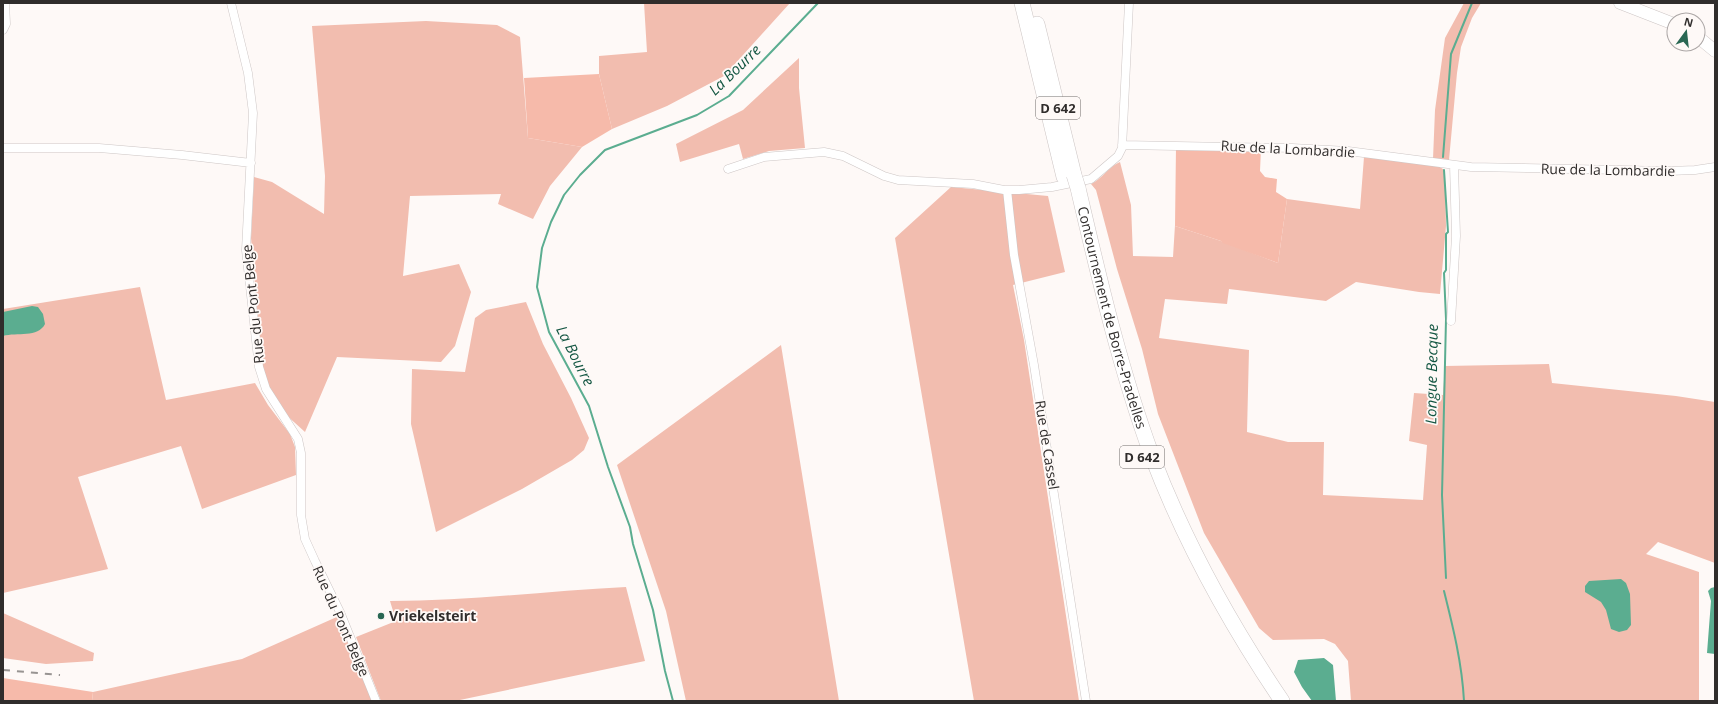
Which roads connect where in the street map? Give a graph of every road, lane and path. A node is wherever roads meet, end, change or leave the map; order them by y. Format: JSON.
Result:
{"nodes":[{"id":1,"x":5,"y":3,"type":"edge"},
{"id":2,"x":231,"y":3,"type":"edge"},
{"id":3,"x":1022,"y":3,"type":"edge"},
{"id":4,"x":1031,"y":3,"type":"edge"},
{"id":5,"x":1129,"y":3,"type":"edge"},
{"id":6,"x":1620,"y":3,"type":"edge"},
{"id":7,"x":1639,"y":5,"type":"edge"},
{"id":8,"x":1666,"y":16,"type":"edge"},
{"id":9,"x":1666,"y":20,"type":"edge"},
{"id":10,"x":3,"y":30,"type":"edge"},
{"id":11,"x":1706,"y":44,"type":"edge"},
{"id":12,"x":1715,"y":51,"type":"edge"},
{"id":13,"x":1122,"y":145,"type":"junction"},
{"id":14,"x":3,"y":148,"type":"edge"},
{"id":15,"x":251,"y":163,"type":"junction"},
{"id":16,"x":1454,"y":165,"type":"junction"},
{"id":17,"x":1715,"y":167,"type":"edge"},
{"id":18,"x":728,"y":170,"type":"dead end"},
{"id":19,"x":1071,"y":183,"type":"junction"},
{"id":20,"x":1007,"y":190,"type":"junction"},
{"id":21,"x":1451,"y":321,"type":"dead end"},
{"id":22,"x":376,"y":701,"type":"edge"},
{"id":23,"x":1086,"y":701,"type":"edge"},
{"id":24,"x":1270,"y":701,"type":"edge"},
{"id":25,"x":1282,"y":701,"type":"edge"}],
"edges":[{"from":1,"to":10,"type":"street"},
{"from":2,"to":15,"type":"street","name":"Rue du Pont Belge"},
{"from":3,"to":19,"type":"highway","number":"D 642"},
{"from":4,"to":19,"type":"highway","number":"D 642"},
{"from":5,"to":13,"type":"street"},
{"from":6,"to":7,"type":"street"},
{"from":7,"to":8,"type":"street"},
{"from":7,"to":9,"type":"street"},
{"from":11,"to":12,"type":"street"},
{"from":13,"to":16,"type":"street","name":"Rue de la Lombardie"},
{"from":13,"to":20,"type":"street"},
{"from":14,"to":15,"type":"street"},
{"from":15,"to":22,"type":"street","name":"Rue du Pont Belge"},
{"from":16,"to":17,"type":"street","name":"Rue de la Lombardie"},
{"from":16,"to":21,"type":"street"},
{"from":18,"to":20,"type":"street"},
{"from":19,"to":24,"type":"highway","number":"D 642"},
{"from":19,"to":25,"type":"highway","name":"Contournement de Borre-Pradelles","number":"D 642"},
{"from":20,"to":23,"type":"street","name":"Rue de Cassel"}]}
